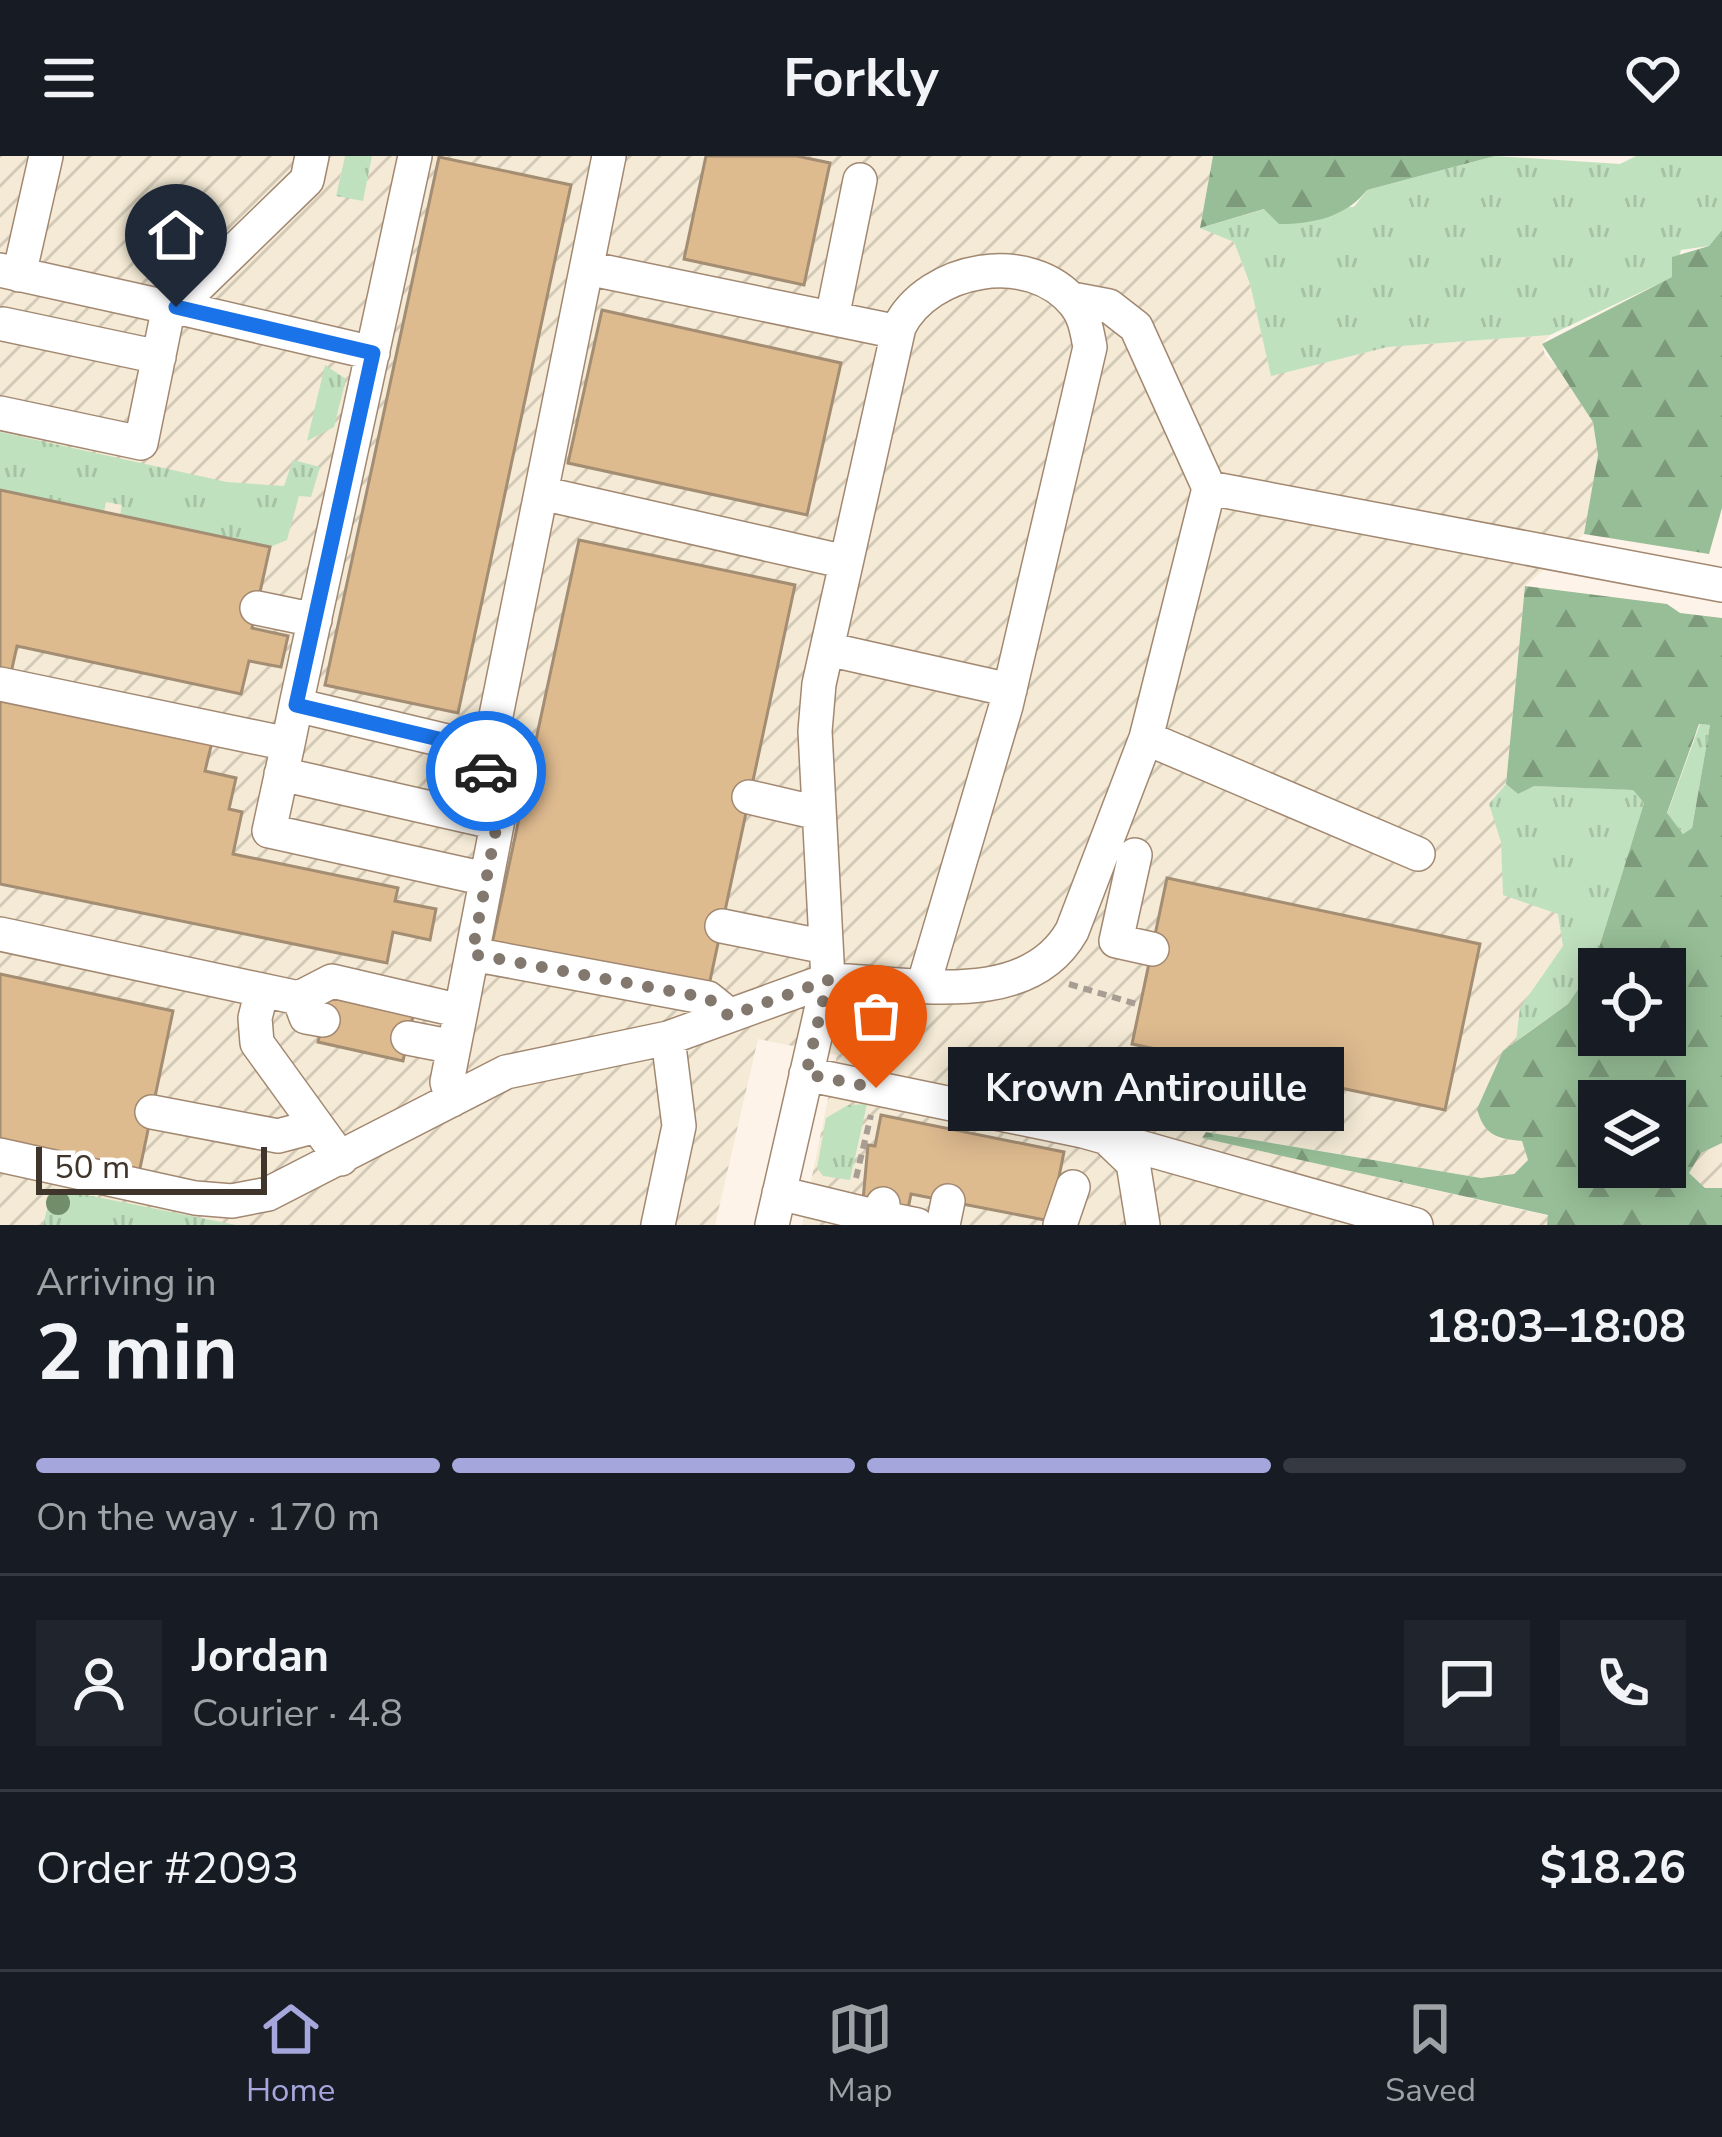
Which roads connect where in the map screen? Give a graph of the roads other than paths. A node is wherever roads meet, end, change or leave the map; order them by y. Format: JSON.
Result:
{"nodes":[{"id":1,"x":46,"y":156,"type":"edge"},
{"id":2,"x":312,"y":156,"type":"edge"},
{"id":3,"x":415,"y":156,"type":"edge"},
{"id":4,"x":609,"y":156,"type":"edge"},
{"id":5,"x":860,"y":180,"type":"dead end"},
{"id":6,"x":587,"y":268,"type":"junction"},
{"id":7,"x":9,"y":272,"type":"edge"},
{"id":8,"x":1072,"y":299,"type":"junction"},
{"id":9,"x":172,"y":312,"type":"junction"},
{"id":10,"x":832,"y":318,"type":"junction"},
{"id":11,"x":3,"y":324,"type":"dead end"},
{"id":12,"x":898,"y":332,"type":"junction"},
{"id":13,"x":373,"y":353,"type":"junction"},
{"id":14,"x":159,"y":357,"type":"junction"},
{"id":15,"x":0,"y":413,"type":"edge"},
{"id":16,"x":1209,"y":488,"type":"junction"},
{"id":17,"x":542,"y":493,"type":"junction"},
{"id":18,"x":846,"y":562,"type":"junction"},
{"id":19,"x":1722,"y":585,"type":"edge"},
{"id":20,"x":256,"y":608,"type":"dead end"},
{"id":21,"x":315,"y":620,"type":"junction"},
{"id":22,"x":827,"y":650,"type":"junction"},
{"id":23,"x":0,"y":684,"type":"edge"},
{"id":24,"x":1010,"y":690,"type":"junction"},
{"id":25,"x":296,"y":705,"type":"junction"},
{"id":26,"x":1146,"y":737,"type":"junction"},
{"id":27,"x":489,"y":751,"type":"junction"},
{"id":28,"x":284,"y":759,"type":"junction"},
{"id":29,"x":749,"y":797,"type":"dead end"},
{"id":30,"x":818,"y":813,"type":"junction"},
{"id":31,"x":497,"y":823,"type":"junction"},
{"id":32,"x":1418,"y":854,"type":"dead end"},
{"id":33,"x":1135,"y":855,"type":"dead end"},
{"id":34,"x":486,"y":879,"type":"junction"},
{"id":35,"x":722,"y":926,"type":"dead end"},
{"id":36,"x":1072,"y":931,"type":"junction"},
{"id":37,"x":0,"y":934,"type":"edge"},
{"id":38,"x":1116,"y":941,"type":"junction"},
{"id":39,"x":1152,"y":949,"type":"dead end"},
{"id":40,"x":472,"y":954,"type":"junction"},
{"id":41,"x":827,"y":963,"type":"junction"},
{"id":42,"x":924,"y":983,"type":"junction"},
{"id":43,"x":262,"y":990,"type":"junction"},
{"id":44,"x":461,"y":1011,"type":"junction"},
{"id":45,"x":729,"y":1016,"type":"junction"},
{"id":46,"x":408,"y":1038,"type":"dead end"},
{"id":47,"x":668,"y":1038,"type":"junction"},
{"id":48,"x":454,"y":1047,"type":"junction"},
{"id":49,"x":806,"y":1074,"type":"junction"},
{"id":50,"x":452,"y":1100,"type":"junction"},
{"id":51,"x":152,"y":1112,"type":"dead end"},
{"id":52,"x":316,"y":1126,"type":"junction"},
{"id":53,"x":1108,"y":1138,"type":"junction"},
{"id":54,"x":0,"y":1155,"type":"edge"},
{"id":55,"x":340,"y":1159,"type":"junction"},
{"id":56,"x":1073,"y":1187,"type":"dead end"},
{"id":57,"x":873,"y":1208,"type":"edge"},
{"id":58,"x":775,"y":1209,"type":"edge"},
{"id":59,"x":658,"y":1225,"type":"edge"},
{"id":60,"x":917,"y":1225,"type":"edge"},
{"id":61,"x":1060,"y":1225,"type":"edge"},
{"id":62,"x":1143,"y":1225,"type":"edge"},
{"id":63,"x":1416,"y":1225,"type":"edge"}],
"edges":[{"from":1,"to":7,"type":"street"},
{"from":2,"to":9,"type":"street"},
{"from":3,"to":13,"type":"street"},
{"from":4,"to":6,"type":"street"},
{"from":5,"to":10,"type":"street"},
{"from":6,"to":10,"type":"street"},
{"from":6,"to":17,"type":"street"},
{"from":7,"to":9,"type":"street"},
{"from":8,"to":12,"type":"street"},
{"from":8,"to":16,"type":"street"},
{"from":8,"to":24,"type":"street"},
{"from":9,"to":13,"type":"street"},
{"from":9,"to":14,"type":"street"},
{"from":10,"to":12,"type":"street"},
{"from":11,"to":14,"type":"street"},
{"from":12,"to":18,"type":"street"},
{"from":13,"to":21,"type":"street"},
{"from":14,"to":15,"type":"street"},
{"from":16,"to":19,"type":"street"},
{"from":16,"to":26,"type":"street"},
{"from":17,"to":18,"type":"street"},
{"from":17,"to":27,"type":"street"},
{"from":18,"to":22,"type":"street"},
{"from":20,"to":21,"type":"street"},
{"from":21,"to":25,"type":"street"},
{"from":22,"to":24,"type":"street"},
{"from":22,"to":30,"type":"street"},
{"from":23,"to":28,"type":"street"},
{"from":24,"to":42,"type":"street"},
{"from":25,"to":27,"type":"street"},
{"from":25,"to":28,"type":"street"},
{"from":26,"to":32,"type":"street"},
{"from":26,"to":36,"type":"street"},
{"from":27,"to":31,"type":"street"},
{"from":28,"to":31,"type":"street"},
{"from":28,"to":34,"type":"street"},
{"from":29,"to":30,"type":"street"},
{"from":30,"to":41,"type":"street"},
{"from":31,"to":34,"type":"street"},
{"from":33,"to":38,"type":"street"},
{"from":34,"to":40,"type":"street"},
{"from":35,"to":41,"type":"street"},
{"from":36,"to":38,"type":"street"},
{"from":36,"to":42,"type":"street"},
{"from":37,"to":43,"type":"street"},
{"from":38,"to":39,"type":"street"},
{"from":40,"to":44,"type":"street"},
{"from":40,"to":45,"type":"street"},
{"from":41,"to":42,"type":"street"},
{"from":41,"to":45,"type":"street"},
{"from":41,"to":49,"type":"street"},
{"from":43,"to":44,"type":"street"},
{"from":43,"to":52,"type":"street"},
{"from":44,"to":48,"type":"street"},
{"from":45,"to":47,"type":"street"},
{"from":46,"to":48,"type":"street"},
{"from":47,"to":50,"type":"street"},
{"from":47,"to":59,"type":"street"},
{"from":48,"to":50,"type":"street"},
{"from":49,"to":53,"type":"street"},
{"from":49,"to":58,"type":"street"},
{"from":50,"to":55,"type":"street"},
{"from":51,"to":52,"type":"street"},
{"from":52,"to":55,"type":"street"},
{"from":53,"to":62,"type":"street"},
{"from":53,"to":63,"type":"street"},
{"from":54,"to":55,"type":"street"},
{"from":56,"to":61,"type":"street"},
{"from":57,"to":58,"type":"street"},
{"from":57,"to":60,"type":"street"}]}
